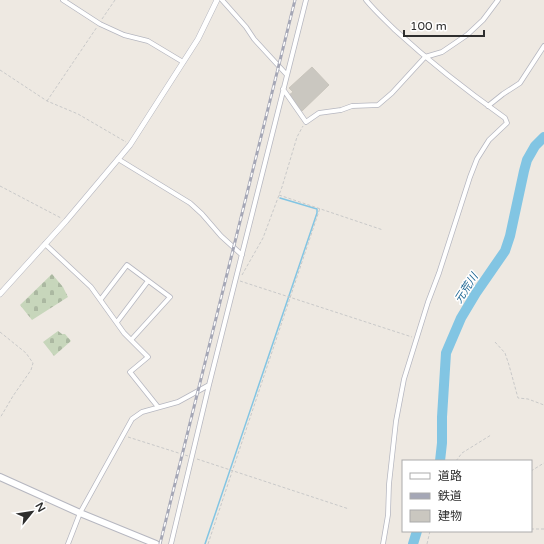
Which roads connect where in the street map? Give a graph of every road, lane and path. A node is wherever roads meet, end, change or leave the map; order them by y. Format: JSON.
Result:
{"nodes":[{"id":1,"x":63,"y":0,"type":"edge"},
{"id":2,"x":115,"y":0,"type":"edge"},
{"id":3,"x":217,"y":0,"type":"edge"},
{"id":4,"x":222,"y":0,"type":"edge"},
{"id":5,"x":306,"y":0,"type":"edge"},
{"id":6,"x":366,"y":0,"type":"edge"},
{"id":7,"x":498,"y":0,"type":"edge"},
{"id":8,"x":100,"y":24,"type":"junction"},
{"id":9,"x":544,"y":46,"type":"edge"},
{"id":10,"x":425,"y":57,"type":"junction"},
{"id":11,"x":183,"y":62,"type":"junction"},
{"id":12,"x":0,"y":70,"type":"edge"},
{"id":13,"x":287,"y":74,"type":"junction"},
{"id":14,"x":283,"y":89,"type":"junction"},
{"id":15,"x":47,"y":101,"type":"junction"},
{"id":16,"x":488,"y":106,"type":"junction"},
{"id":17,"x":306,"y":122,"type":"junction"},
{"id":18,"x":130,"y":145,"type":"junction"},
{"id":19,"x":118,"y":159,"type":"junction"},
{"id":20,"x":0,"y":186,"type":"edge"},
{"id":21,"x":279,"y":195,"type":"junction"},
{"id":22,"x":320,"y":208,"type":"junction"},
{"id":23,"x":66,"y":221,"type":"junction"},
{"id":24,"x":383,"y":230,"type":"dead end"},
{"id":25,"x":45,"y":244,"type":"junction"},
{"id":26,"x":242,"y":255,"type":"junction"},
{"id":27,"x":236,"y":279,"type":"junction"},
{"id":28,"x":148,"y":281,"type":"junction"},
{"id":29,"x":0,"y":294,"type":"edge"},
{"id":30,"x":289,"y":297,"type":"junction"},
{"id":31,"x":101,"y":299,"type":"junction"},
{"id":32,"x":117,"y":322,"type":"junction"},
{"id":33,"x":0,"y":332,"type":"edge"},
{"id":34,"x":417,"y":339,"type":"junction"},
{"id":35,"x":131,"y":340,"type":"junction"},
{"id":36,"x":495,"y":342,"type":"dead end"},
{"id":37,"x":209,"y":385,"type":"junction"},
{"id":38,"x":544,"y":404,"type":"edge"},
{"id":39,"x":158,"y":407,"type":"junction"},
{"id":40,"x":0,"y":418,"type":"edge"},
{"id":41,"x":123,"y":435,"type":"junction"},
{"id":42,"x":491,"y":435,"type":"dead end"},
{"id":43,"x":191,"y":457,"type":"junction"},
{"id":44,"x":457,"y":460,"type":"edge"},
{"id":45,"x":544,"y":463,"type":"edge"},
{"id":46,"x":532,"y":470,"type":"edge"},
{"id":47,"x":233,"y":471,"type":"junction"},
{"id":48,"x":0,"y":477,"type":"edge"},
{"id":49,"x":349,"y":509,"type":"dead end"},
{"id":50,"x":80,"y":513,"type":"junction"},
{"id":51,"x":532,"y":529,"type":"edge"},
{"id":52,"x":544,"y":529,"type":"edge"},
{"id":53,"x":430,"y":532,"type":"edge"},
{"id":54,"x":68,"y":544,"type":"edge"},
{"id":55,"x":156,"y":544,"type":"edge"},
{"id":56,"x":171,"y":544,"type":"edge"},
{"id":57,"x":208,"y":544,"type":"edge"},
{"id":58,"x":383,"y":544,"type":"edge"},
{"id":59,"x":427,"y":544,"type":"edge"}],
"edges":[{"from":1,"to":8,"type":"street"},
{"from":2,"to":8,"type":"path"},
{"from":3,"to":11,"type":"street"},
{"from":4,"to":13,"type":"street"},
{"from":5,"to":13,"type":"street"},
{"from":6,"to":10,"type":"street"},
{"from":7,"to":10,"type":"street"},
{"from":8,"to":11,"type":"street"},
{"from":8,"to":15,"type":"path"},
{"from":9,"to":16,"type":"street"},
{"from":10,"to":16,"type":"street"},
{"from":10,"to":17,"type":"street"},
{"from":11,"to":18,"type":"street"},
{"from":12,"to":15,"type":"path"},
{"from":13,"to":14,"type":"street"},
{"from":14,"to":17,"type":"street"},
{"from":14,"to":26,"type":"street"},
{"from":15,"to":18,"type":"path"},
{"from":16,"to":34,"type":"street"},
{"from":17,"to":21,"type":"path"},
{"from":18,"to":19,"type":"street"},
{"from":19,"to":23,"type":"street"},
{"from":19,"to":26,"type":"street"},
{"from":20,"to":23,"type":"path"},
{"from":21,"to":22,"type":"path"},
{"from":21,"to":27,"type":"path"},
{"from":22,"to":24,"type":"path"},
{"from":22,"to":30,"type":"path"},
{"from":23,"to":25,"type":"street"},
{"from":25,"to":29,"type":"street"},
{"from":25,"to":31,"type":"street"},
{"from":26,"to":27,"type":"street"},
{"from":27,"to":30,"type":"path"},
{"from":27,"to":37,"type":"street"},
{"from":28,"to":31,"type":"street"},
{"from":28,"to":32,"type":"street"},
{"from":28,"to":35,"type":"street"},
{"from":30,"to":34,"type":"path"},
{"from":30,"to":47,"type":"path"},
{"from":31,"to":32,"type":"street"},
{"from":32,"to":35,"type":"street"},
{"from":33,"to":40,"type":"path"},
{"from":34,"to":58,"type":"street"},
{"from":35,"to":39,"type":"street"},
{"from":36,"to":38,"type":"path"},
{"from":37,"to":39,"type":"street"},
{"from":37,"to":43,"type":"street"},
{"from":39,"to":41,"type":"street"},
{"from":41,"to":43,"type":"path"},
{"from":41,"to":50,"type":"street"},
{"from":42,"to":44,"type":"path"},
{"from":43,"to":47,"type":"path"},
{"from":43,"to":56,"type":"street"},
{"from":45,"to":46,"type":"path"},
{"from":47,"to":49,"type":"path"},
{"from":47,"to":57,"type":"path"},
{"from":48,"to":50,"type":"main road"},
{"from":50,"to":54,"type":"street"},
{"from":50,"to":55,"type":"main road"},
{"from":51,"to":52,"type":"path"},
{"from":53,"to":59,"type":"path"}]}
